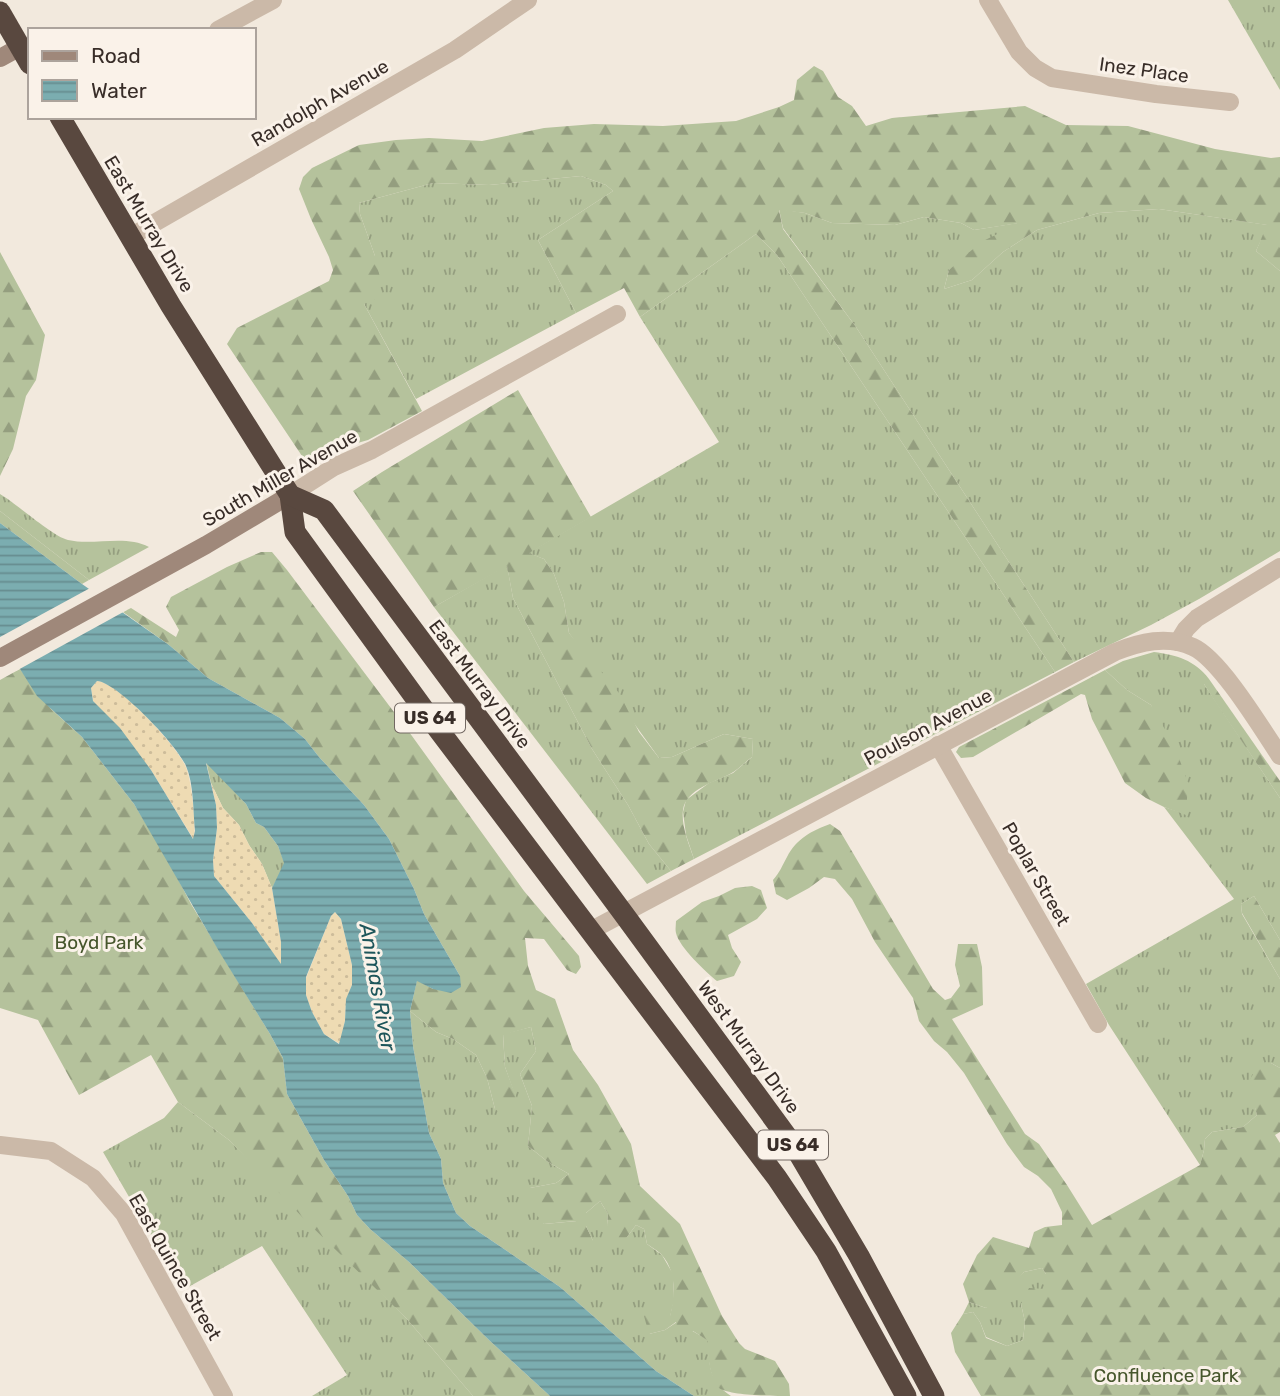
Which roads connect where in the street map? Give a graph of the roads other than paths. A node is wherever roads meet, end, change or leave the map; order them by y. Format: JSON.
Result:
{"nodes":[{"id":1,"x":273,"y":0,"type":"edge"},
{"id":2,"x":528,"y":0,"type":"edge"},
{"id":3,"x":988,"y":0,"type":"edge"},
{"id":4,"x":0,"y":12,"type":"edge"},
{"id":5,"x":222,"y":28,"type":"edge"},
{"id":6,"x":25,"y":56,"type":"edge"},
{"id":7,"x":0,"y":58,"type":"edge"},
{"id":8,"x":1230,"y":102,"type":"dead end"},
{"id":9,"x":61,"y":119,"type":"edge"},
{"id":10,"x":130,"y":237,"type":"junction"},
{"id":11,"x":617,"y":314,"type":"dead end"},
{"id":12,"x":290,"y":495,"type":"junction"},
{"id":13,"x":1280,"y":567,"type":"edge"},
{"id":14,"x":1178,"y":642,"type":"junction"},
{"id":15,"x":0,"y":658,"type":"edge"},
{"id":16,"x":938,"y":745,"type":"junction"},
{"id":17,"x":1280,"y":755,"type":"edge"},
{"id":18,"x":623,"y":913,"type":"junction"},
{"id":19,"x":590,"y":931,"type":"junction"},
{"id":20,"x":1098,"y":1024,"type":"dead end"},
{"id":21,"x":0,"y":1145,"type":"edge"},
{"id":22,"x":224,"y":1396,"type":"edge"},
{"id":23,"x":906,"y":1396,"type":"edge"},
{"id":24,"x":934,"y":1396,"type":"edge"}],
"edges":[{"from":1,"to":5,"type":"street"},
{"from":2,"to":10,"type":"street","name":"Randolph Avenue"},
{"from":3,"to":8,"type":"street","name":"Inez Place"},
{"from":4,"to":6,"type":"highway"},
{"from":6,"to":7,"type":"main road"},
{"from":9,"to":10,"type":"highway","name":"East Murray Drive","number":"US 64"},
{"from":10,"to":12,"type":"highway","name":"East Murray Drive","number":"US 64"},
{"from":11,"to":12,"type":"street","name":"South Miller Avenue"},
{"from":12,"to":15,"type":"main road","name":"South Miller Avenue"},
{"from":12,"to":18,"type":"highway","name":"East Murray Drive","number":"US 64"},
{"from":12,"to":19,"type":"highway","name":"East Murray Drive","number":"US 64"},
{"from":13,"to":14,"type":"street"},
{"from":14,"to":16,"type":"street","name":"Poulson Avenue"},
{"from":14,"to":17,"type":"street"},
{"from":16,"to":18,"type":"street","name":"Poulson Avenue"},
{"from":16,"to":20,"type":"street","name":"Poplar Street"},
{"from":18,"to":19,"type":"street","name":"Poulson Avenue"},
{"from":18,"to":24,"type":"highway","name":"West Murray Drive","number":"US 64"},
{"from":19,"to":23,"type":"highway","number":"US 64"},
{"from":21,"to":22,"type":"street","name":"East Quince Street"}]}
